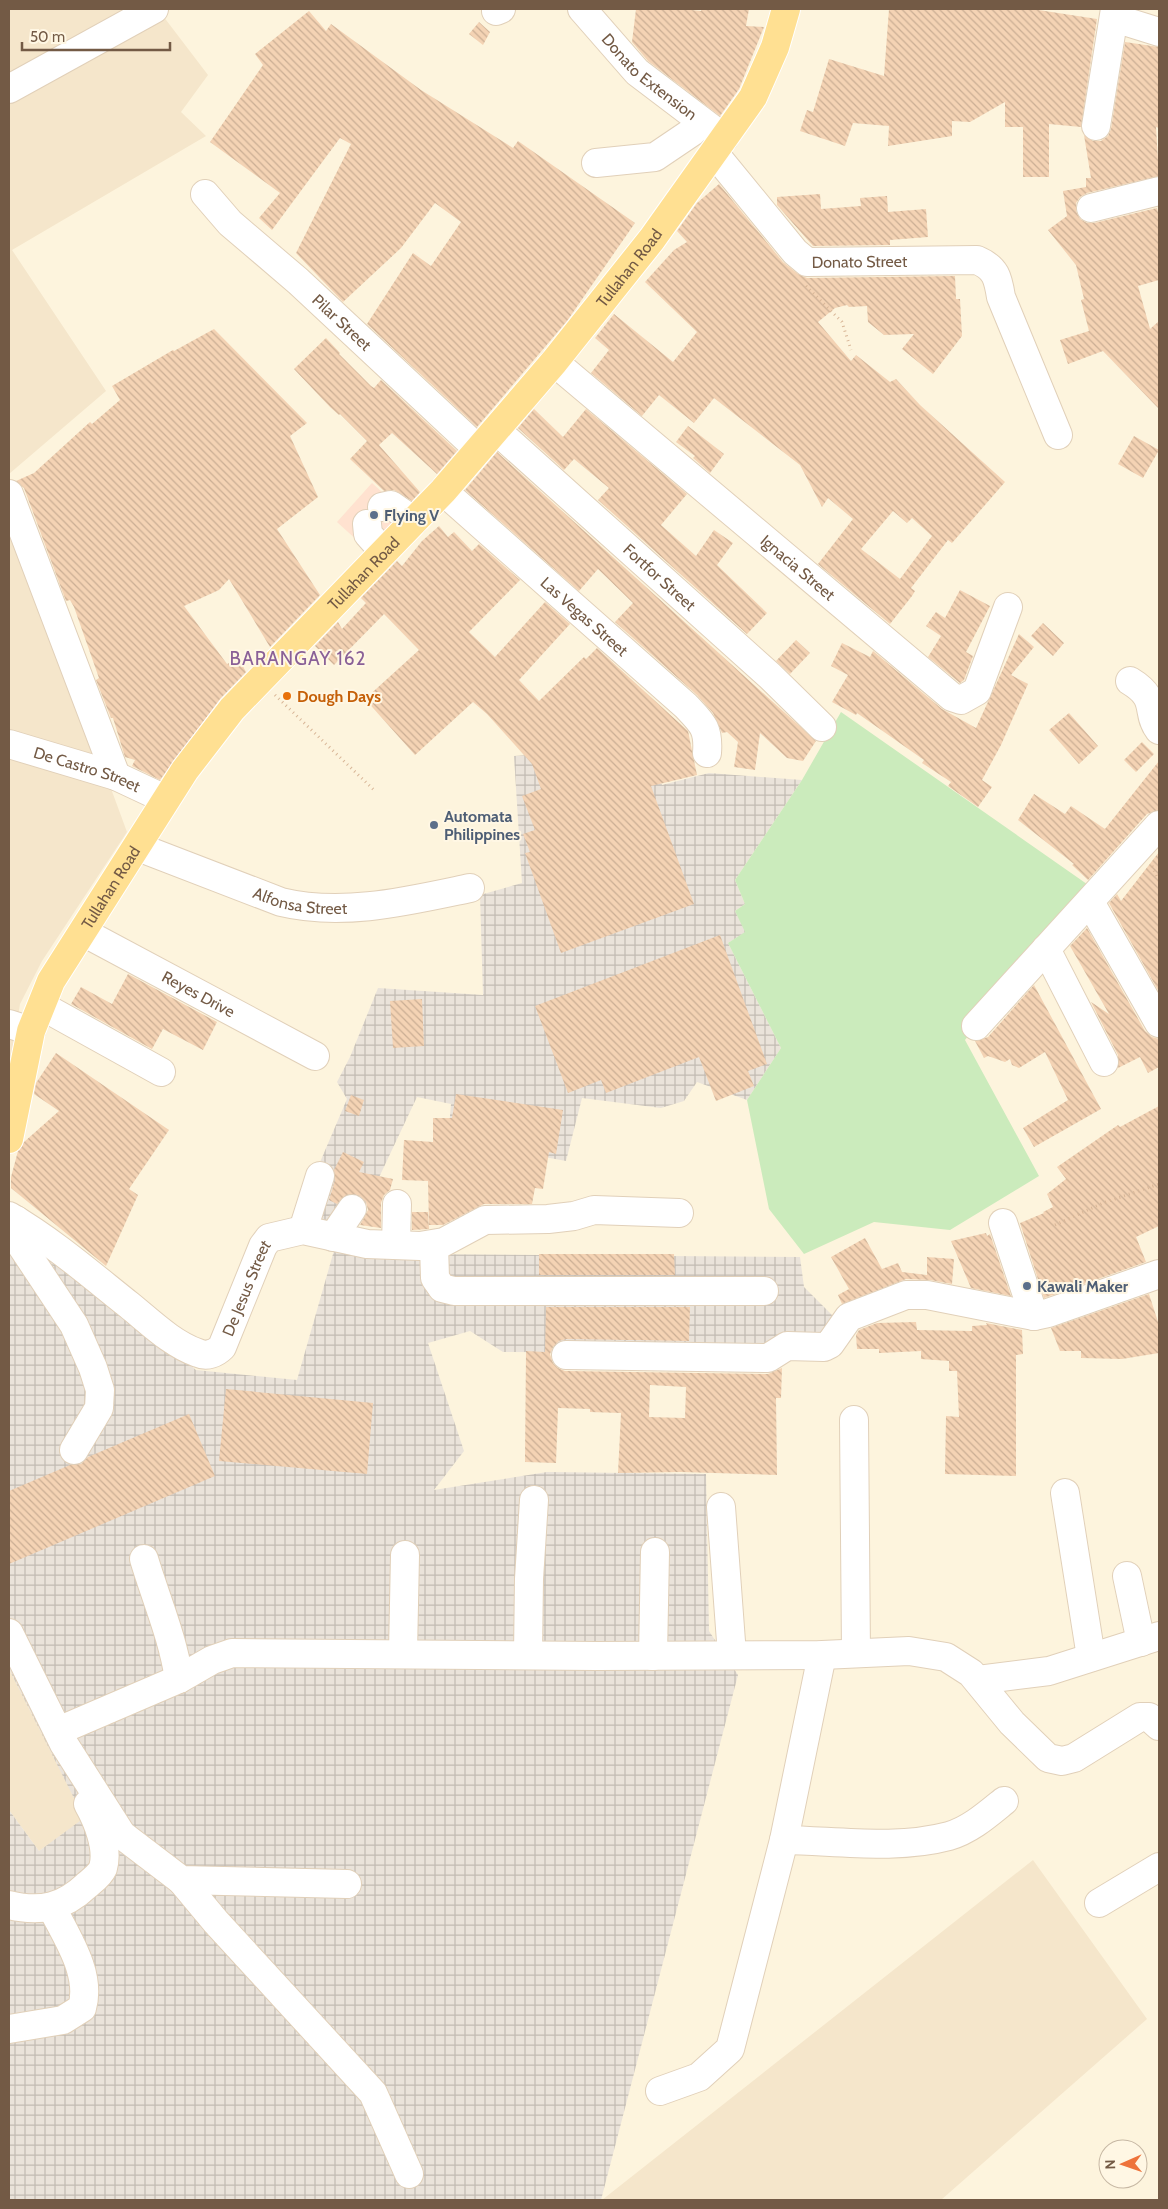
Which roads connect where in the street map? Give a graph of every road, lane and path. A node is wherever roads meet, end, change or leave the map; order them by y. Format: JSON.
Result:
{"nodes":[{"id":1,"x":154,"y":9,"type":"edge"},
{"id":2,"x":582,"y":9,"type":"edge"},
{"id":3,"x":786,"y":9,"type":"edge"},
{"id":4,"x":1115,"y":11,"type":"edge"},
{"id":5,"x":1159,"y":32,"type":"edge"},
{"id":6,"x":10,"y":83,"type":"edge"},
{"id":7,"x":702,"y":122,"type":"junction"},
{"id":8,"x":1096,"y":126,"type":"dead end"},
{"id":9,"x":719,"y":145,"type":"junction"},
{"id":10,"x":596,"y":163,"type":"dead end"},
{"id":11,"x":1159,"y":191,"type":"edge"},
{"id":12,"x":205,"y":194,"type":"dead end"},
{"id":13,"x":1091,"y":208,"type":"dead end"},
{"id":14,"x":802,"y":259,"type":"junction"},
{"id":15,"x":851,"y":350,"type":"dead end"},
{"id":16,"x":554,"y":362,"type":"junction"},
{"id":17,"x":1058,"y":435,"type":"dead end"},
{"id":18,"x":487,"y":440,"type":"junction"},
{"id":19,"x":443,"y":490,"type":"junction"},
{"id":20,"x":9,"y":494,"type":"edge"},
{"id":21,"x":414,"y":521,"type":"junction"},
{"id":22,"x":384,"y":552,"type":"junction"},
{"id":23,"x":1008,"y":607,"type":"dead end"},
{"id":24,"x":260,"y":680,"type":"junction"},
{"id":25,"x":1130,"y":681,"type":"dead end"},
{"id":26,"x":822,"y":727,"type":"dead end"},
{"id":27,"x":1159,"y":730,"type":"edge"},
{"id":28,"x":9,"y":744,"type":"edge"},
{"id":29,"x":707,"y":753,"type":"dead end"},
{"id":30,"x":116,"y":776,"type":"junction"},
{"id":31,"x":374,"y":790,"type":"dead end"},
{"id":32,"x":165,"y":799,"type":"junction"},
{"id":33,"x":1159,"y":824,"type":"edge"},
{"id":34,"x":138,"y":847,"type":"junction"},
{"id":35,"x":470,"y":888,"type":"dead end"},
{"id":36,"x":1090,"y":902,"type":"junction"},
{"id":37,"x":83,"y":932,"type":"junction"},
{"id":38,"x":1046,"y":950,"type":"junction"},
{"id":39,"x":42,"y":1006,"type":"junction"},
{"id":40,"x":1159,"y":1023,"type":"edge"},
{"id":41,"x":976,"y":1026,"type":"dead end"},
{"id":42,"x":20,"y":1028,"type":"edge"},
{"id":43,"x":315,"y":1056,"type":"dead end"},
{"id":44,"x":1104,"y":1062,"type":"dead end"},
{"id":45,"x":161,"y":1072,"type":"dead end"},
{"id":46,"x":9,"y":1139,"type":"edge"},
{"id":47,"x":320,"y":1176,"type":"dead end"},
{"id":48,"x":1159,"y":1184,"type":"edge"},
{"id":49,"x":397,"y":1204,"type":"dead end"},
{"id":50,"x":352,"y":1209,"type":"dead end"},
{"id":51,"x":679,"y":1213,"type":"dead end"},
{"id":52,"x":12,"y":1218,"type":"edge"},
{"id":53,"x":1003,"y":1223,"type":"dead end"},
{"id":54,"x":1055,"y":1224,"type":"dead end"},
{"id":55,"x":303,"y":1230,"type":"junction"},
{"id":56,"x":333,"y":1237,"type":"junction"},
{"id":57,"x":439,"y":1244,"type":"junction"},
{"id":58,"x":396,"y":1245,"type":"junction"},
{"id":59,"x":1159,"y":1274,"type":"edge"},
{"id":60,"x":764,"y":1291,"type":"dead end"},
{"id":61,"x":1034,"y":1316,"type":"junction"},
{"id":62,"x":566,"y":1355,"type":"dead end"},
{"id":63,"x":854,"y":1420,"type":"dead end"},
{"id":64,"x":74,"y":1450,"type":"dead end"},
{"id":65,"x":1065,"y":1493,"type":"dead end"},
{"id":66,"x":534,"y":1500,"type":"dead end"},
{"id":67,"x":721,"y":1507,"type":"dead end"},
{"id":68,"x":655,"y":1552,"type":"dead end"},
{"id":69,"x":405,"y":1556,"type":"dead end"},
{"id":70,"x":144,"y":1559,"type":"dead end"},
{"id":71,"x":1127,"y":1576,"type":"dead end"},
{"id":72,"x":9,"y":1633,"type":"edge"},
{"id":73,"x":1150,"y":1639,"type":"edge"},
{"id":74,"x":403,"y":1653,"type":"junction"},
{"id":75,"x":856,"y":1653,"type":"junction"},
{"id":76,"x":528,"y":1655,"type":"junction"},
{"id":77,"x":732,"y":1655,"type":"junction"},
{"id":78,"x":822,"y":1655,"type":"junction"},
{"id":79,"x":653,"y":1656,"type":"junction"},
{"id":80,"x":1090,"y":1657,"type":"junction"},
{"id":81,"x":179,"y":1679,"type":"junction"},
{"id":82,"x":978,"y":1680,"type":"junction"},
{"id":83,"x":1159,"y":1726,"type":"edge"},
{"id":84,"x":61,"y":1737,"type":"junction"},
{"id":85,"x":1004,"y":1801,"type":"dead end"},
{"id":86,"x":784,"y":1840,"type":"junction"},
{"id":87,"x":1159,"y":1867,"type":"edge"},
{"id":88,"x":181,"y":1880,"type":"junction"},
{"id":89,"x":347,"y":1884,"type":"dead end"},
{"id":90,"x":1099,"y":1903,"type":"dead end"},
{"id":91,"x":9,"y":1905,"type":"edge"},
{"id":92,"x":52,"y":1908,"type":"junction"},
{"id":93,"x":9,"y":2029,"type":"edge"},
{"id":94,"x":660,"y":2091,"type":"dead end"},
{"id":95,"x":409,"y":2174,"type":"dead end"}],
"edges":[{"from":1,"to":6,"type":"street"},
{"from":2,"to":7,"type":"street","name":"Donato Extension"},
{"from":3,"to":9,"type":"main road","name":"Tullahan Road"},
{"from":4,"to":5,"type":"street"},
{"from":4,"to":8,"type":"street"},
{"from":7,"to":9,"type":"street","name":"Donato Extension"},
{"from":7,"to":10,"type":"street"},
{"from":9,"to":14,"type":"street","name":"Donato Street"},
{"from":9,"to":16,"type":"main road","name":"Tullahan Road"},
{"from":11,"to":13,"type":"street"},
{"from":12,"to":18,"type":"street","name":"Pilar Street"},
{"from":14,"to":15,"type":"path"},
{"from":14,"to":17,"type":"street","name":"Donato Street"},
{"from":16,"to":18,"type":"main road","name":"Tullahan Road"},
{"from":16,"to":23,"type":"street","name":"Ignacia Street"},
{"from":18,"to":19,"type":"main road","name":"Tullahan Road"},
{"from":18,"to":26,"type":"street","name":"Fortfor Street"},
{"from":19,"to":21,"type":"main road","name":"Tullahan Road"},
{"from":19,"to":29,"type":"street","name":"Las Vegas Street"},
{"from":20,"to":30,"type":"street"},
{"from":21,"to":22,"type":"main road","name":"Tullahan Road"},
{"from":21,"to":22,"type":"street"},
{"from":22,"to":24,"type":"main road","name":"Tullahan Road"},
{"from":24,"to":31,"type":"path"},
{"from":24,"to":32,"type":"main road","name":"Tullahan Road"},
{"from":25,"to":27,"type":"street"},
{"from":28,"to":30,"type":"street","name":"De Castro Street"},
{"from":30,"to":32,"type":"street","name":"De Castro Street"},
{"from":32,"to":34,"type":"main road","name":"Tullahan Road"},
{"from":33,"to":36,"type":"street"},
{"from":34,"to":35,"type":"street","name":"Alfonsa Street"},
{"from":34,"to":37,"type":"main road","name":"Tullahan Road"},
{"from":36,"to":38,"type":"street"},
{"from":36,"to":40,"type":"street"},
{"from":37,"to":39,"type":"main road","name":"Tullahan Road"},
{"from":37,"to":43,"type":"street","name":"Reyes Drive"},
{"from":38,"to":41,"type":"street"},
{"from":38,"to":44,"type":"street"},
{"from":39,"to":42,"type":"main road","name":"Tullahan Road"},
{"from":39,"to":45,"type":"street"},
{"from":42,"to":46,"type":"main road","name":"Tullahan Road"},
{"from":47,"to":55,"type":"street"},
{"from":48,"to":54,"type":"path"},
{"from":49,"to":58,"type":"street"},
{"from":50,"to":56,"type":"street"},
{"from":51,"to":57,"type":"street"},
{"from":52,"to":55,"type":"street","name":"De Jesus Street"},
{"from":52,"to":64,"type":"street"},
{"from":53,"to":61,"type":"street"},
{"from":55,"to":56,"type":"street","name":"De Jesus Street"},
{"from":56,"to":58,"type":"street","name":"De Jesus Street"},
{"from":57,"to":58,"type":"street","name":"De Jesus Street"},
{"from":57,"to":60,"type":"street"},
{"from":59,"to":61,"type":"street"},
{"from":61,"to":62,"type":"street"},
{"from":63,"to":75,"type":"street"},
{"from":65,"to":80,"type":"street"},
{"from":66,"to":76,"type":"street"},
{"from":67,"to":77,"type":"street"},
{"from":68,"to":79,"type":"street"},
{"from":69,"to":74,"type":"street"},
{"from":70,"to":81,"type":"street"},
{"from":71,"to":73,"type":"street"},
{"from":72,"to":84,"type":"street"},
{"from":73,"to":80,"type":"street"},
{"from":74,"to":76,"type":"street"},
{"from":74,"to":81,"type":"street"},
{"from":75,"to":78,"type":"street"},
{"from":75,"to":82,"type":"street"},
{"from":76,"to":79,"type":"street"},
{"from":77,"to":78,"type":"street"},
{"from":77,"to":79,"type":"street"},
{"from":78,"to":86,"type":"street"},
{"from":80,"to":82,"type":"street"},
{"from":81,"to":84,"type":"street"},
{"from":82,"to":83,"type":"street"},
{"from":84,"to":88,"type":"street"},
{"from":84,"to":92,"type":"street"},
{"from":85,"to":86,"type":"street"},
{"from":86,"to":94,"type":"street"},
{"from":87,"to":90,"type":"street"},
{"from":88,"to":89,"type":"street"},
{"from":88,"to":95,"type":"street"},
{"from":91,"to":92,"type":"street"},
{"from":92,"to":93,"type":"street"}]}
